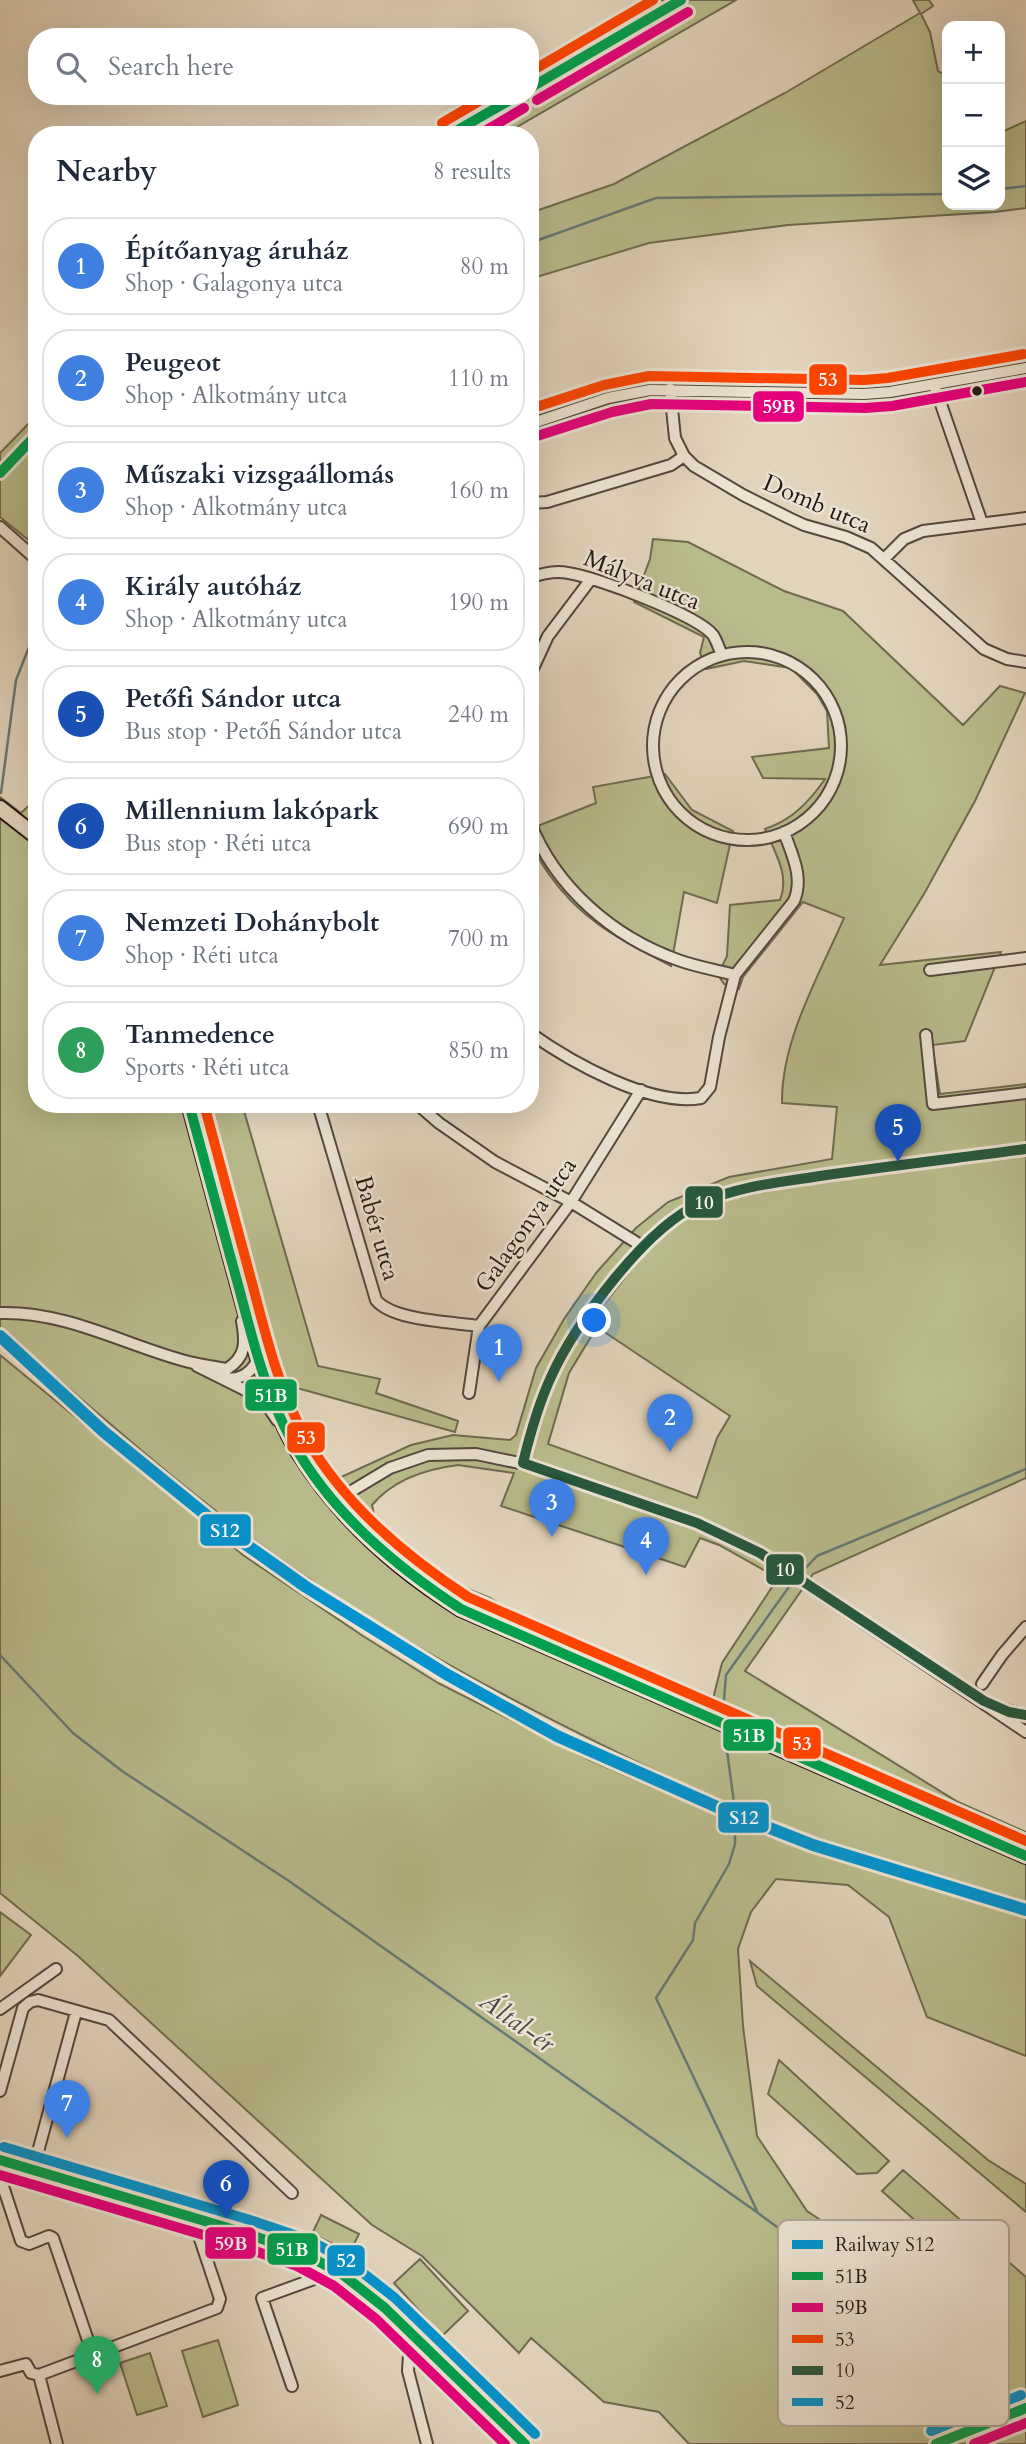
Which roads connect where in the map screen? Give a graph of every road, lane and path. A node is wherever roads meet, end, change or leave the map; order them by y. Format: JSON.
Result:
{"nodes":[{"id":1,"x":681,"y":0,"type":"edge"},
{"id":2,"x":539,"y":83,"type":"edge"},
{"id":3,"x":501,"y":105,"type":"edge"},
{"id":4,"x":465,"y":126,"type":"edge"},
{"id":5,"x":1026,"y":368,"type":"edge"},
{"id":6,"x":934,"y":384,"type":"junction"},
{"id":7,"x":670,"y":389,"type":"junction"},
{"id":8,"x":539,"y":421,"type":"edge"},
{"id":9,"x":28,"y":443,"type":"edge"},
{"id":10,"x":684,"y":456,"type":"junction"},
{"id":11,"x":0,"y":473,"type":"edge"},
{"id":12,"x":539,"y":502,"type":"edge"},
{"id":13,"x":1026,"y":518,"type":"edge"},
{"id":14,"x":982,"y":523,"type":"junction"},
{"id":15,"x":0,"y":527,"type":"edge"},
{"id":16,"x":28,"y":552,"type":"edge"},
{"id":17,"x":885,"y":558,"type":"junction"},
{"id":18,"x":539,"y":576,"type":"edge"},
{"id":19,"x":591,"y":579,"type":"junction"},
{"id":20,"x":722,"y":655,"type":"junction"},
{"id":21,"x":539,"y":656,"type":"edge"},
{"id":22,"x":1022,"y":662,"type":"edge"},
{"id":23,"x":0,"y":808,"type":"edge"},
{"id":24,"x":28,"y":830,"type":"edge"},
{"id":25,"x":784,"y":832,"type":"junction"},
{"id":26,"x":539,"y":841,"type":"edge"},
{"id":27,"x":1026,"y":957,"type":"edge"},
{"id":28,"x":930,"y":970,"type":"dead end"},
{"id":29,"x":736,"y":975,"type":"junction"},
{"id":30,"x":926,"y":1035,"type":"dead end"},
{"id":31,"x":539,"y":1039,"type":"edge"},
{"id":32,"x":641,"y":1090,"type":"junction"},
{"id":33,"x":1026,"y":1093,"type":"edge"},
{"id":34,"x":191,"y":1113,"type":"edge"},
{"id":35,"x":321,"y":1113,"type":"edge"},
{"id":36,"x":427,"y":1113,"type":"edge"},
{"id":37,"x":1026,"y":1149,"type":"edge"},
{"id":38,"x":571,"y":1202,"type":"junction"},
{"id":39,"x":642,"y":1246,"type":"junction"},
{"id":40,"x":233,"y":1263,"type":"junction"},
{"id":41,"x":0,"y":1313,"type":"edge"},
{"id":42,"x":479,"y":1326,"type":"junction"},
{"id":43,"x":188,"y":1362,"type":"junction"},
{"id":44,"x":256,"y":1364,"type":"junction"},
{"id":45,"x":227,"y":1369,"type":"junction"},
{"id":46,"x":215,"y":1377,"type":"junction"},
{"id":47,"x":469,"y":1393,"type":"dead end"},
{"id":48,"x":297,"y":1451,"type":"junction"},
{"id":49,"x":523,"y":1463,"type":"junction"},
{"id":50,"x":335,"y":1502,"type":"junction"},
{"id":51,"x":1026,"y":1627,"type":"edge"},
{"id":52,"x":982,"y":1684,"type":"dead end"},
{"id":53,"x":984,"y":1701,"type":"junction"},
{"id":54,"x":1026,"y":1715,"type":"edge"},
{"id":55,"x":1026,"y":1732,"type":"edge"},
{"id":56,"x":1026,"y":1856,"type":"edge"},
{"id":57,"x":56,"y":1969,"type":"dead end"},
{"id":58,"x":0,"y":2009,"type":"edge"},
{"id":59,"x":76,"y":2012,"type":"junction"},
{"id":60,"x":0,"y":2091,"type":"edge"},
{"id":61,"x":0,"y":2160,"type":"edge"},
{"id":62,"x":33,"y":2170,"type":"junction"},
{"id":63,"x":0,"y":2177,"type":"edge"},
{"id":64,"x":292,"y":2193,"type":"dead end"},
{"id":65,"x":202,"y":2220,"type":"junction"},
{"id":66,"x":336,"y":2271,"type":"junction"},
{"id":67,"x":426,"y":2349,"type":"junction"},
{"id":68,"x":93,"y":2355,"type":"junction"},
{"id":69,"x":0,"y":2371,"type":"edge"},
{"id":70,"x":39,"y":2375,"type":"junction"},
{"id":71,"x":292,"y":2386,"type":"dead end"},
{"id":72,"x":1026,"y":2408,"type":"edge"},
{"id":73,"x":1009,"y":2415,"type":"edge"},
{"id":74,"x":985,"y":2426,"type":"edge"},
{"id":75,"x":993,"y":2426,"type":"edge"},
{"id":76,"x":953,"y":2442,"type":"edge"},
{"id":77,"x":57,"y":2444,"type":"edge"},
{"id":78,"x":427,"y":2444,"type":"edge"},
{"id":79,"x":525,"y":2444,"type":"edge"},
{"id":80,"x":936,"y":2444,"type":"edge"},
{"id":81,"x":985,"y":2444,"type":"edge"}],
"edges":[{"from":1,"to":2,"type":"street"},
{"from":3,"to":4,"type":"street"},
{"from":5,"to":6,"type":"street"},
{"from":6,"to":7,"type":"street"},
{"from":6,"to":14,"type":"street"},
{"from":7,"to":8,"type":"street"},
{"from":7,"to":10,"type":"street"},
{"from":9,"to":11,"type":"street"},
{"from":10,"to":12,"type":"street"},
{"from":10,"to":17,"type":"street","name":"Domb utca"},
{"from":13,"to":14,"type":"street"},
{"from":14,"to":17,"type":"street"},
{"from":15,"to":16,"type":"street"},
{"from":17,"to":22,"type":"street","name":"Domb utca"},
{"from":18,"to":19,"type":"street","name":"Mályva utca"},
{"from":19,"to":20,"type":"street","name":"Mályva utca"},
{"from":19,"to":21,"type":"street"},
{"from":20,"to":25,"type":"street"},
{"from":20,"to":25,"type":"street"},
{"from":23,"to":24,"type":"main road"},
{"from":25,"to":29,"type":"street"},
{"from":26,"to":29,"type":"street"},
{"from":27,"to":28,"type":"street"},
{"from":29,"to":32,"type":"street"},
{"from":30,"to":33,"type":"street"},
{"from":31,"to":32,"type":"street"},
{"from":32,"to":38,"type":"street","name":"Galagonya utca"},
{"from":34,"to":40,"type":"main road"},
{"from":35,"to":42,"type":"street","name":"Babér utca"},
{"from":36,"to":38,"type":"street"},
{"from":37,"to":39,"type":"street"},
{"from":38,"to":39,"type":"street"},
{"from":38,"to":42,"type":"street","name":"Galagonya utca"},
{"from":39,"to":49,"type":"street"},
{"from":40,"to":44,"type":"main road"},
{"from":40,"to":45,"type":"street"},
{"from":41,"to":43,"type":"street"},
{"from":42,"to":47,"type":"street","name":"Galagonya utca"},
{"from":43,"to":45,"type":"street"},
{"from":43,"to":46,"type":"street"},
{"from":44,"to":45,"type":"street"},
{"from":44,"to":46,"type":"street"},
{"from":44,"to":48,"type":"main road"},
{"from":46,"to":48,"type":"street"},
{"from":48,"to":50,"type":"main road"},
{"from":49,"to":50,"type":"street"},
{"from":49,"to":53,"type":"street"},
{"from":50,"to":56,"type":"main road"},
{"from":51,"to":52,"type":"street"},
{"from":53,"to":54,"type":"street"},
{"from":53,"to":55,"type":"street"},
{"from":57,"to":58,"type":"street"},
{"from":59,"to":60,"type":"street"},
{"from":59,"to":62,"type":"street"},
{"from":59,"to":64,"type":"street"},
{"from":61,"to":62,"type":"street"},
{"from":62,"to":65,"type":"street"},
{"from":63,"to":68,"type":"street"},
{"from":65,"to":66,"type":"street"},
{"from":65,"to":68,"type":"street"},
{"from":66,"to":67,"type":"street"},
{"from":66,"to":71,"type":"street"},
{"from":67,"to":78,"type":"street"},
{"from":67,"to":79,"type":"street"},
{"from":68,"to":70,"type":"street"},
{"from":69,"to":70,"type":"street"},
{"from":70,"to":77,"type":"street"},
{"from":72,"to":73,"type":"street"},
{"from":74,"to":76,"type":"street"},
{"from":75,"to":81,"type":"street"},
{"from":76,"to":80,"type":"street"}]}
